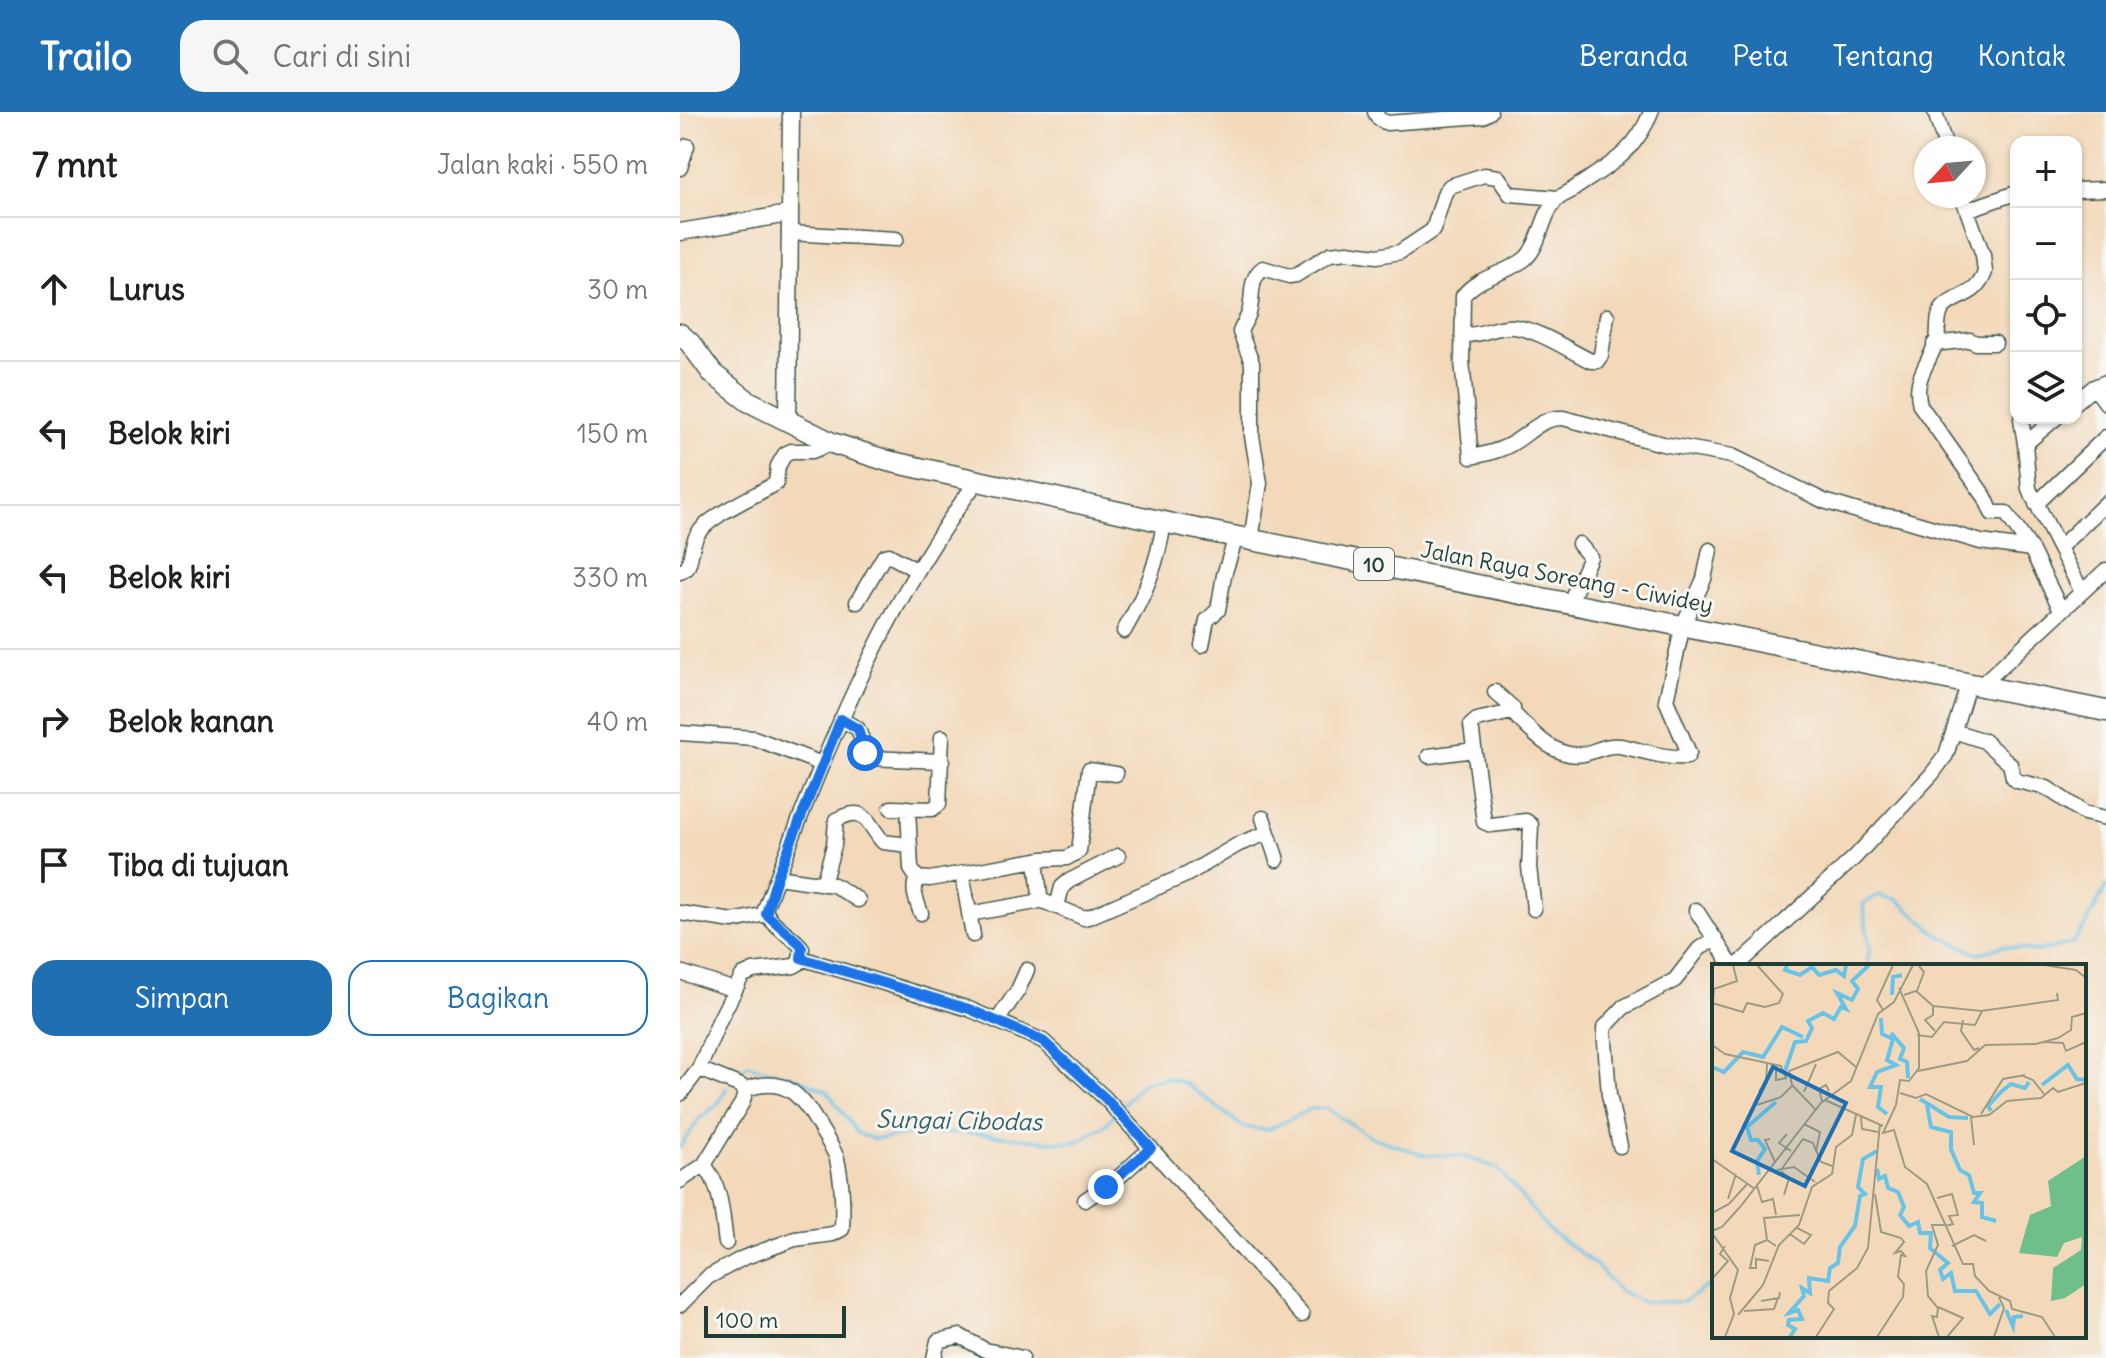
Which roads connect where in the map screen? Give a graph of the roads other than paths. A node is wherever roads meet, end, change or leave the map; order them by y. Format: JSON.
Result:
{"nodes":[{"id":1,"x":791,"y":112,"type":"edge"},
{"id":2,"x":1375,"y":112,"type":"edge"},
{"id":3,"x":1490,"y":112,"type":"edge"},
{"id":4,"x":1651,"y":112,"type":"edge"},
{"id":5,"x":1935,"y":112,"type":"edge"},
{"id":6,"x":1942,"y":136,"type":"edge"},
{"id":7,"x":687,"y":146,"type":"dead end"},
{"id":8,"x":680,"y":168,"type":"edge"},
{"id":9,"x":2106,"y":189,"type":"edge"},
{"id":10,"x":2082,"y":190,"type":"edge"},
{"id":11,"x":2010,"y":194,"type":"edge"},
{"id":12,"x":1559,"y":198,"type":"junction"},
{"id":13,"x":1986,"y":199,"type":"edge"},
{"id":14,"x":1966,"y":208,"type":"edge"},
{"id":15,"x":789,"y":214,"type":"junction"},
{"id":16,"x":680,"y":232,"type":"edge"},
{"id":17,"x":789,"y":233,"type":"junction"},
{"id":18,"x":896,"y":239,"type":"dead end"},
{"id":19,"x":1607,"y":316,"type":"dead end"},
{"id":20,"x":680,"y":334,"type":"edge"},
{"id":21,"x":1464,"y":335,"type":"junction"},
{"id":22,"x":1995,"y":343,"type":"dead end"},
{"id":23,"x":1934,"y":344,"type":"junction"},
{"id":24,"x":2100,"y":384,"type":"edge"},
{"id":25,"x":2082,"y":397,"type":"edge"},
{"id":26,"x":2106,"y":403,"type":"edge"},
{"id":27,"x":788,"y":422,"type":"junction"},
{"id":28,"x":2022,"y":424,"type":"edge"},
{"id":29,"x":2049,"y":424,"type":"edge"},
{"id":30,"x":2106,"y":437,"type":"edge"},
{"id":31,"x":832,"y":443,"type":"junction"},
{"id":32,"x":2025,"y":444,"type":"junction"},
{"id":33,"x":978,"y":480,"type":"junction"},
{"id":34,"x":2106,"y":503,"type":"edge"},
{"id":35,"x":2036,"y":504,"type":"junction"},
{"id":36,"x":1164,"y":522,"type":"junction"},
{"id":37,"x":1244,"y":538,"type":"junction"},
{"id":38,"x":1579,"y":544,"type":"dead end"},
{"id":39,"x":2060,"y":547,"type":"junction"},
{"id":40,"x":2031,"y":549,"type":"junction"},
{"id":41,"x":1710,"y":550,"type":"dead end"},
{"id":42,"x":916,"y":570,"type":"junction"},
{"id":43,"x":2106,"y":570,"type":"edge"},
{"id":44,"x":680,"y":572,"type":"edge"},
{"id":45,"x":2082,"y":592,"type":"junction"},
{"id":46,"x":857,"y":602,"type":"dead end"},
{"id":47,"x":1570,"y":602,"type":"junction"},
{"id":48,"x":2061,"y":610,"type":"junction"},
{"id":49,"x":1683,"y":625,"type":"junction"},
{"id":50,"x":1124,"y":631,"type":"dead end"},
{"id":51,"x":1202,"y":645,"type":"dead end"},
{"id":52,"x":1974,"y":684,"type":"junction"},
{"id":53,"x":1495,"y":692,"type":"dead end"},
{"id":54,"x":2106,"y":711,"type":"edge"},
{"id":55,"x":1512,"y":712,"type":"junction"},
{"id":56,"x":841,"y":719,"type":"junction"},
{"id":57,"x":1954,"y":731,"type":"junction"},
{"id":58,"x":680,"y":733,"type":"edge"},
{"id":59,"x":942,"y":737,"type":"dead end"},
{"id":60,"x":1474,"y":750,"type":"junction"},
{"id":61,"x":1429,"y":756,"type":"dead end"},
{"id":62,"x":942,"y":761,"type":"junction"},
{"id":63,"x":822,"y":764,"type":"junction"},
{"id":64,"x":1116,"y":774,"type":"dead end"},
{"id":65,"x":891,"y":808,"type":"dead end"},
{"id":66,"x":908,"y":808,"type":"junction"},
{"id":67,"x":2106,"y":818,"type":"edge"},
{"id":68,"x":909,"y":845,"type":"junction"},
{"id":69,"x":1074,"y":856,"type":"junction"},
{"id":70,"x":1118,"y":856,"type":"dead end"},
{"id":71,"x":1036,"y":860,"type":"junction"},
{"id":72,"x":1277,"y":860,"type":"dead end"},
{"id":73,"x":1096,"y":867,"type":"junction"},
{"id":74,"x":962,"y":873,"type":"junction"},
{"id":75,"x":777,"y":877,"type":"junction"},
{"id":76,"x":917,"y":878,"type":"junction"},
{"id":77,"x":823,"y":884,"type":"junction"},
{"id":78,"x":1038,"y":899,"type":"junction"},
{"id":79,"x":858,"y":900,"type":"dead end"},
{"id":80,"x":1057,"y":906,"type":"junction"},
{"id":81,"x":1534,"y":909,"type":"dead end"},
{"id":82,"x":1696,"y":910,"type":"dead end"},
{"id":83,"x":680,"y":913,"type":"edge"},
{"id":84,"x":921,"y":913,"type":"dead end"},
{"id":85,"x":766,"y":914,"type":"junction"},
{"id":86,"x":969,"y":914,"type":"junction"},
{"id":87,"x":973,"y":935,"type":"dead end"},
{"id":88,"x":1715,"y":938,"type":"junction"},
{"id":89,"x":801,"y":958,"type":"junction"},
{"id":90,"x":1734,"y":964,"type":"edge"},
{"id":91,"x":1737,"y":964,"type":"edge"},
{"id":92,"x":1027,"y":970,"type":"dead end"},
{"id":93,"x":680,"y":972,"type":"edge"},
{"id":94,"x":735,"y":990,"type":"junction"},
{"id":95,"x":997,"y":1021,"type":"junction"},
{"id":96,"x":706,"y":1072,"type":"junction"},
{"id":97,"x":740,"y":1088,"type":"junction"},
{"id":98,"x":680,"y":1094,"type":"edge"},
{"id":99,"x":1620,"y":1146,"type":"dead end"},
{"id":100,"x":1151,"y":1148,"type":"junction"},
{"id":101,"x":704,"y":1165,"type":"junction"},
{"id":102,"x":680,"y":1181,"type":"edge"},
{"id":103,"x":1085,"y":1200,"type":"dead end"},
{"id":104,"x":726,"y":1243,"type":"dead end"},
{"id":105,"x":680,"y":1305,"type":"edge"},
{"id":106,"x":1302,"y":1315,"type":"dead end"},
{"id":107,"x":934,"y":1358,"type":"edge"},
{"id":108,"x":1022,"y":1358,"type":"edge"}],
"edges":[{"from":1,"to":15,"type":"main road"},
{"from":2,"to":3,"type":"street"},
{"from":4,"to":12,"type":"street"},
{"from":5,"to":6,"type":"street"},
{"from":7,"to":8,"type":"street"},
{"from":9,"to":10,"type":"street"},
{"from":11,"to":13,"type":"street"},
{"from":12,"to":21,"type":"street"},
{"from":12,"to":37,"type":"street"},
{"from":14,"to":23,"type":"street"},
{"from":15,"to":16,"type":"main road"},
{"from":15,"to":17,"type":"main road"},
{"from":17,"to":18,"type":"street"},
{"from":17,"to":27,"type":"main road"},
{"from":19,"to":21,"type":"street"},
{"from":20,"to":27,"type":"highway","name":"Jalan Raya Soreang - Ciwidey","number":"10"},
{"from":21,"to":40,"type":"street"},
{"from":22,"to":23,"type":"street"},
{"from":23,"to":40,"type":"street"},
{"from":24,"to":25,"type":"street"},
{"from":24,"to":26,"type":"street"},
{"from":27,"to":31,"type":"highway","name":"Jalan Raya Soreang - Ciwidey","number":"10"},
{"from":28,"to":32,"type":"street"},
{"from":29,"to":32,"type":"street"},
{"from":30,"to":35,"type":"street"},
{"from":31,"to":33,"type":"highway","name":"Jalan Raya Soreang - Ciwidey","number":"10"},
{"from":31,"to":44,"type":"street"},
{"from":32,"to":35,"type":"street"},
{"from":33,"to":36,"type":"highway","name":"Jalan Raya Soreang - Ciwidey","number":"10"},
{"from":33,"to":42,"type":"street"},
{"from":34,"to":39,"type":"street"},
{"from":35,"to":39,"type":"street"},
{"from":36,"to":37,"type":"highway","name":"Jalan Raya Soreang - Ciwidey","number":"10"},
{"from":36,"to":50,"type":"street"},
{"from":37,"to":47,"type":"highway","name":"Jalan Raya Soreang - Ciwidey","number":"10"},
{"from":37,"to":51,"type":"street"},
{"from":38,"to":47,"type":"street"},
{"from":39,"to":45,"type":"street"},
{"from":40,"to":48,"type":"street"},
{"from":41,"to":49,"type":"street"},
{"from":42,"to":46,"type":"street"},
{"from":42,"to":56,"type":"street"},
{"from":43,"to":45,"type":"street"},
{"from":45,"to":48,"type":"street"},
{"from":47,"to":49,"type":"highway","name":"Jalan Raya Soreang - Ciwidey","number":"10"},
{"from":48,"to":52,"type":"street"},
{"from":49,"to":52,"type":"highway","name":"Jalan Raya Soreang - Ciwidey","number":"10"},
{"from":49,"to":55,"type":"street"},
{"from":52,"to":54,"type":"highway","name":"Jalan Raya Soreang - Ciwidey","number":"10"},
{"from":52,"to":57,"type":"street"},
{"from":53,"to":55,"type":"street"},
{"from":55,"to":60,"type":"street"},
{"from":56,"to":62,"type":"street"},
{"from":56,"to":63,"type":"street"},
{"from":57,"to":67,"type":"street"},
{"from":57,"to":91,"type":"street"},
{"from":58,"to":63,"type":"street"},
{"from":59,"to":62,"type":"street"},
{"from":60,"to":61,"type":"street"},
{"from":60,"to":81,"type":"street"},
{"from":62,"to":66,"type":"street"},
{"from":63,"to":75,"type":"street"},
{"from":64,"to":69,"type":"street"},
{"from":65,"to":66,"type":"street"},
{"from":66,"to":68,"type":"street"},
{"from":68,"to":76,"type":"street"},
{"from":68,"to":77,"type":"street"},
{"from":69,"to":71,"type":"street"},
{"from":69,"to":73,"type":"street"},
{"from":70,"to":73,"type":"street"},
{"from":71,"to":74,"type":"street"},
{"from":71,"to":78,"type":"street"},
{"from":72,"to":80,"type":"street"},
{"from":73,"to":80,"type":"street"},
{"from":74,"to":76,"type":"street"},
{"from":74,"to":86,"type":"street"},
{"from":75,"to":77,"type":"street"},
{"from":75,"to":85,"type":"street"},
{"from":76,"to":84,"type":"street"},
{"from":77,"to":79,"type":"street"},
{"from":78,"to":80,"type":"street"},
{"from":78,"to":86,"type":"street"},
{"from":82,"to":88,"type":"street"},
{"from":83,"to":85,"type":"street"},
{"from":85,"to":89,"type":"street"},
{"from":86,"to":87,"type":"street"},
{"from":88,"to":90,"type":"street"},
{"from":88,"to":99,"type":"street"},
{"from":89,"to":94,"type":"street"},
{"from":89,"to":95,"type":"street"},
{"from":92,"to":95,"type":"street"},
{"from":93,"to":94,"type":"street"},
{"from":94,"to":96,"type":"street"},
{"from":95,"to":100,"type":"street"},
{"from":96,"to":97,"type":"street"},
{"from":96,"to":98,"type":"street"},
{"from":97,"to":101,"type":"street"},
{"from":97,"to":105,"type":"street"},
{"from":100,"to":103,"type":"street"},
{"from":100,"to":106,"type":"street"},
{"from":101,"to":102,"type":"street"},
{"from":101,"to":104,"type":"street"},
{"from":107,"to":108,"type":"street"}]}
